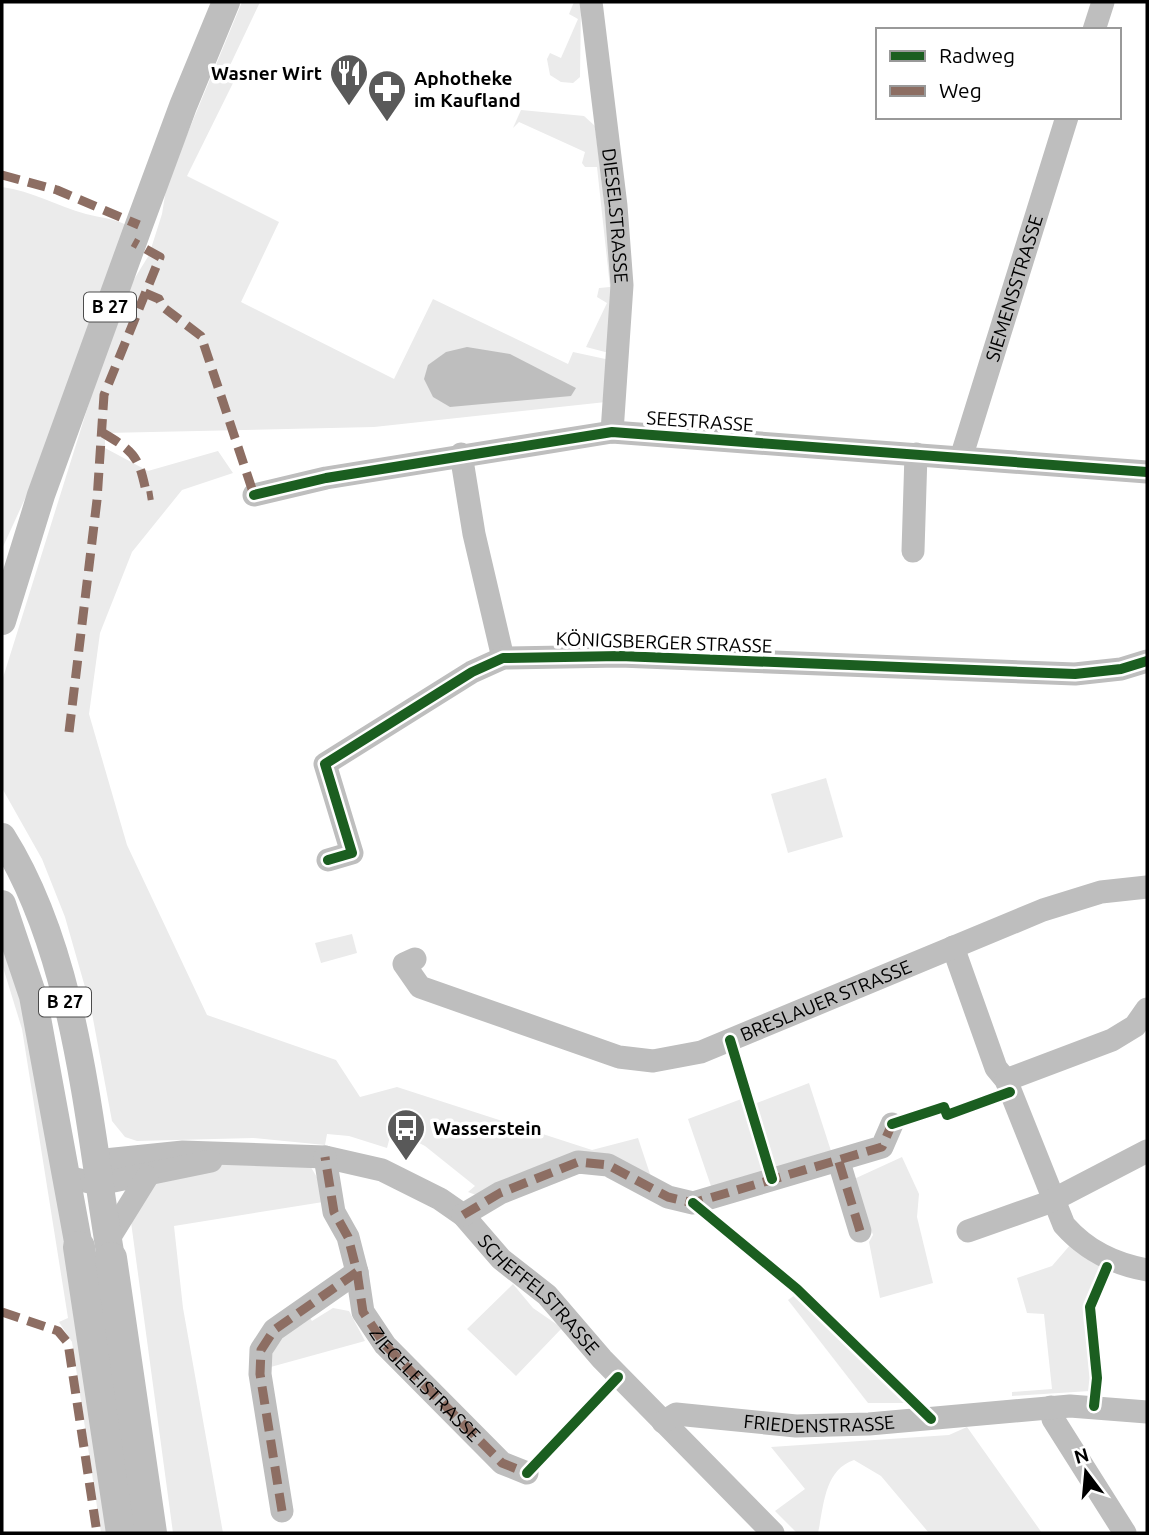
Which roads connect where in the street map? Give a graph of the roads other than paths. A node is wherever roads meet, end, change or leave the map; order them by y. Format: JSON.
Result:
{"nodes":[{"id":1,"x":226,"y":2,"type":"edge"},
{"id":2,"x":591,"y":2,"type":"edge"},
{"id":3,"x":1103,"y":2,"type":"edge"},
{"id":4,"x":1095,"y":28,"type":"edge"},
{"id":5,"x":1066,"y":119,"type":"edge"},
{"id":6,"x":612,"y":432,"type":"junction"},
{"id":7,"x":461,"y":454,"type":"junction"},
{"id":8,"x":916,"y":454,"type":"junction"},
{"id":9,"x":961,"y":458,"type":"junction"},
{"id":10,"x":1147,"y":472,"type":"edge"},
{"id":11,"x":254,"y":495,"type":"dead end"},
{"id":12,"x":913,"y":551,"type":"dead end"},
{"id":13,"x":2,"y":618,"type":"edge"},
{"id":14,"x":503,"y":658,"type":"junction"},
{"id":15,"x":1147,"y":661,"type":"edge"},
{"id":16,"x":2,"y":818,"type":"edge"},
{"id":17,"x":6,"y":844,"type":"edge"},
{"id":18,"x":328,"y":860,"type":"dead end"},
{"id":19,"x":1147,"y":887,"type":"edge"},
{"id":20,"x":2,"y":904,"type":"edge"},
{"id":21,"x":953,"y":947,"type":"junction"},
{"id":22,"x":415,"y":959,"type":"dead end"},
{"id":23,"x":1147,"y":1009,"type":"edge"},
{"id":24,"x":1006,"y":1080,"type":"junction"},
{"id":25,"x":891,"y":1124,"type":"dead end"},
{"id":26,"x":1147,"y":1150,"type":"edge"},
{"id":27,"x":250,"y":1153,"type":"junction"},
{"id":28,"x":325,"y":1157,"type":"junction"},
{"id":29,"x":839,"y":1162,"type":"junction"},
{"id":30,"x":97,"y":1172,"type":"junction"},
{"id":31,"x":66,"y":1177,"type":"junction"},
{"id":32,"x":147,"y":1177,"type":"junction"},
{"id":33,"x":1051,"y":1200,"type":"junction"},
{"id":34,"x":463,"y":1215,"type":"junction"},
{"id":35,"x":860,"y":1231,"type":"dead end"},
{"id":36,"x":968,"y":1231,"type":"dead end"},
{"id":37,"x":99,"y":1248,"type":"junction"},
{"id":38,"x":1147,"y":1270,"type":"edge"},
{"id":39,"x":357,"y":1272,"type":"junction"},
{"id":40,"x":1051,"y":1407,"type":"junction"},
{"id":41,"x":1147,"y":1412,"type":"edge"},
{"id":42,"x":663,"y":1422,"type":"junction"},
{"id":43,"x":527,"y":1473,"type":"dead end"},
{"id":44,"x":282,"y":1511,"type":"dead end"},
{"id":45,"x":122,"y":1533,"type":"edge"},
{"id":46,"x":151,"y":1533,"type":"edge"},
{"id":47,"x":773,"y":1533,"type":"edge"},
{"id":48,"x":1125,"y":1533,"type":"edge"}],
"edges":[{"from":1,"to":13,"type":"main road","number":"B 27"},
{"from":2,"to":6,"type":"street","name":"DIESELSTRASSE"},
{"from":3,"to":4,"type":"street"},
{"from":5,"to":9,"type":"street","name":"SIEMENSSTRASSE"},
{"from":6,"to":7,"type":"street","name":"SEESTRASSE"},
{"from":6,"to":8,"type":"street","name":"SEESTRASSE"},
{"from":7,"to":11,"type":"street","name":"SEESTRASSE"},
{"from":7,"to":14,"type":"street"},
{"from":8,"to":9,"type":"street","name":"SEESTRASSE"},
{"from":8,"to":12,"type":"street"},
{"from":9,"to":10,"type":"street","name":"SEESTRASSE"},
{"from":14,"to":15,"type":"street","name":"KÖNIGSBERGER STRASSE"},
{"from":14,"to":18,"type":"street","name":"KÖNIGSBERGER STRASSE"},
{"from":16,"to":17,"type":"main road","number":"B 27"},
{"from":17,"to":30,"type":"main road","number":"B 27"},
{"from":19,"to":21,"type":"street","name":"BRESLAUER STRASSE"},
{"from":20,"to":31,"type":"main road","number":"B 27"},
{"from":21,"to":22,"type":"street","name":"BRESLAUER STRASSE"},
{"from":21,"to":24,"type":"street"},
{"from":23,"to":24,"type":"street"},
{"from":24,"to":33,"type":"street"},
{"from":25,"to":29,"type":"street"},
{"from":26,"to":33,"type":"street"},
{"from":27,"to":28,"type":"street","name":"SCHEFFELSTRASSE"},
{"from":27,"to":30,"type":"street","name":"SCHEFFELSTRASSE"},
{"from":27,"to":32,"type":"street","name":"SCHEFFELSTRASSE"},
{"from":28,"to":34,"type":"street","name":"SCHEFFELSTRASSE"},
{"from":28,"to":39,"type":"street","name":"ZIEGELEISTRASSE"},
{"from":29,"to":34,"type":"street"},
{"from":29,"to":35,"type":"street"},
{"from":30,"to":31,"type":"main road"},
{"from":30,"to":32,"type":"street","name":"SCHEFFELSTRASSE"},
{"from":30,"to":37,"type":"main road","number":"B 27"},
{"from":31,"to":37,"type":"main road","number":"B 27"},
{"from":32,"to":37,"type":"street"},
{"from":33,"to":36,"type":"street"},
{"from":33,"to":38,"type":"street"},
{"from":34,"to":42,"type":"street","name":"SCHEFFELSTRASSE"},
{"from":37,"to":45,"type":"highway","number":"B 27"},
{"from":37,"to":46,"type":"highway","number":"B 27"},
{"from":39,"to":43,"type":"street","name":"ZIEGELEISTRASSE"},
{"from":39,"to":44,"type":"street"},
{"from":40,"to":41,"type":"street","name":"FRIEDENSTRASSE"},
{"from":40,"to":42,"type":"street","name":"FRIEDENSTRASSE"},
{"from":40,"to":48,"type":"street"},
{"from":42,"to":47,"type":"street","name":"SCHEFFELSTRASSE"}]}
